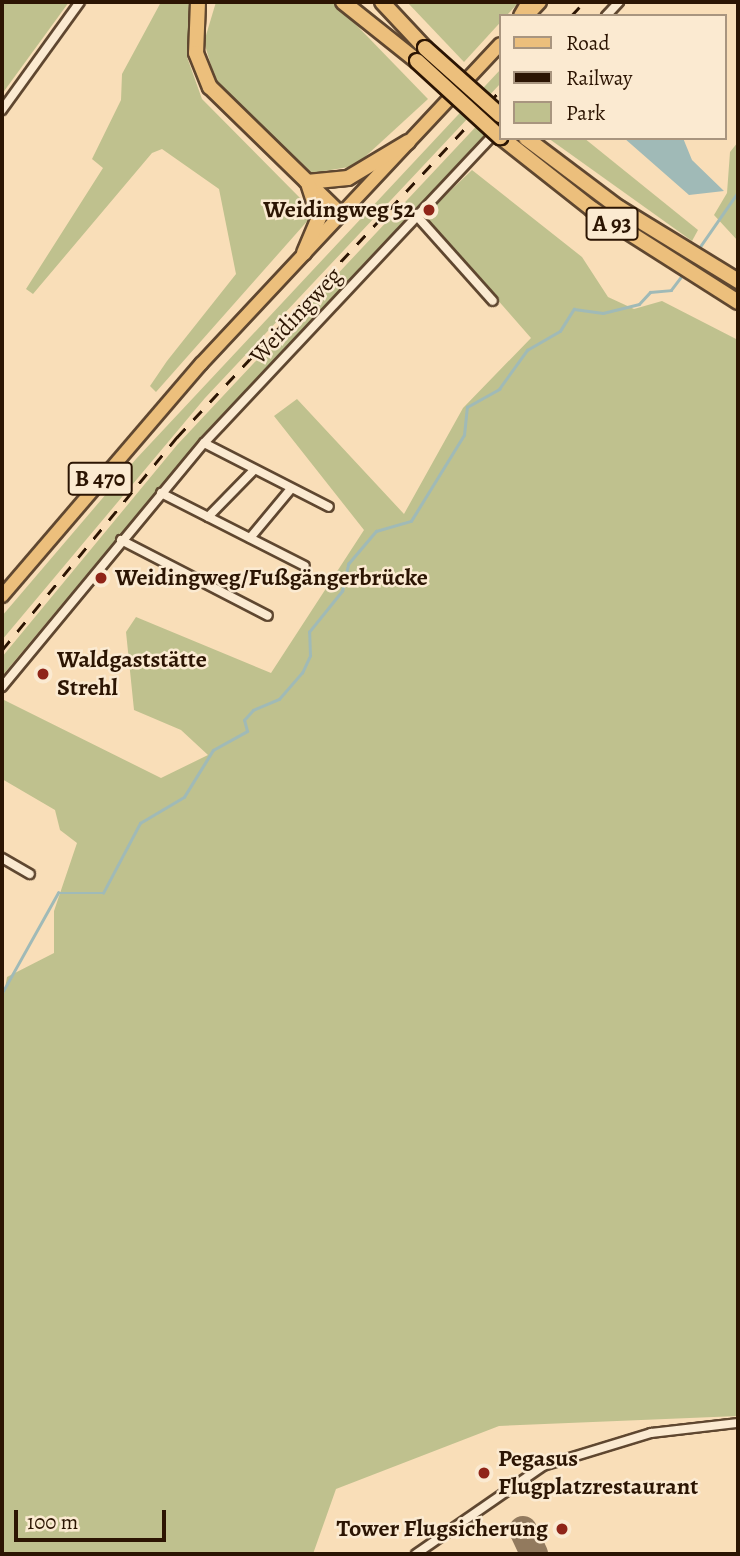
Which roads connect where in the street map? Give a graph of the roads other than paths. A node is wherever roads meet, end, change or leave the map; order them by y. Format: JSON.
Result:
{"nodes":[{"id":1,"x":80,"y":2,"type":"edge"},
{"id":2,"x":198,"y":2,"type":"edge"},
{"id":3,"x":209,"y":2,"type":"edge"},
{"id":4,"x":343,"y":2,"type":"edge"},
{"id":5,"x":356,"y":2,"type":"edge"},
{"id":6,"x":382,"y":2,"type":"edge"},
{"id":7,"x":390,"y":2,"type":"edge"},
{"id":8,"x":406,"y":27,"type":"junction"},
{"id":9,"x":195,"y":31,"type":"junction"},
{"id":10,"x":498,"y":46,"type":"edge"},
{"id":11,"x":401,"y":47,"type":"junction"},
{"id":12,"x":421,"y":55,"type":"junction"},
{"id":13,"x":2,"y":110,"type":"edge"},
{"id":14,"x":498,"y":113,"type":"edge"},
{"id":15,"x":498,"y":130,"type":"edge"},
{"id":16,"x":498,"y":135,"type":"edge"},
{"id":17,"x":504,"y":140,"type":"edge"},
{"id":18,"x":527,"y":140,"type":"edge"},
{"id":19,"x":408,"y":142,"type":"junction"},
{"id":20,"x":307,"y":182,"type":"junction"},
{"id":21,"x":340,"y":214,"type":"junction"},
{"id":22,"x":416,"y":215,"type":"junction"},
{"id":23,"x":304,"y":253,"type":"junction"},
{"id":24,"x":738,"y":281,"type":"edge"},
{"id":25,"x":493,"y":301,"type":"dead end"},
{"id":26,"x":738,"y":302,"type":"edge"},
{"id":27,"x":204,"y":443,"type":"junction"},
{"id":28,"x":253,"y":471,"type":"junction"},
{"id":29,"x":290,"y":491,"type":"junction"},
{"id":30,"x":161,"y":494,"type":"junction"},
{"id":31,"x":329,"y":507,"type":"dead end"},
{"id":32,"x":208,"y":517,"type":"junction"},
{"id":33,"x":250,"y":538,"type":"junction"},
{"id":34,"x":121,"y":540,"type":"junction"},
{"id":35,"x":305,"y":566,"type":"dead end"},
{"id":36,"x":2,"y":596,"type":"edge"},
{"id":37,"x":268,"y":616,"type":"dead end"},
{"id":38,"x":2,"y":687,"type":"edge"},
{"id":39,"x":2,"y":858,"type":"edge"},
{"id":40,"x":30,"y":874,"type":"dead end"},
{"id":41,"x":738,"y":1423,"type":"edge"},
{"id":42,"x":416,"y":1554,"type":"edge"}],
"edges":[{"from":1,"to":13,"type":"street"},
{"from":2,"to":9,"type":"highway"},
{"from":3,"to":9,"type":"highway"},
{"from":4,"to":11,"type":"highway"},
{"from":5,"to":11,"type":"highway","number":"A 93"},
{"from":6,"to":8,"type":"highway","number":"A 93"},
{"from":7,"to":8,"type":"highway"},
{"from":8,"to":12,"type":"highway","number":"A 93"},
{"from":9,"to":20,"type":"highway"},
{"from":10,"to":19,"type":"main road","number":"B 470"},
{"from":11,"to":12,"type":"highway","number":"A 93"},
{"from":12,"to":14,"type":"highway","number":"A 93","bridge":true},
{"from":12,"to":16,"type":"highway","number":"A 93","bridge":true},
{"from":15,"to":22,"type":"street","name":"Weidingweg"},
{"from":17,"to":26,"type":"highway","number":"A 93"},
{"from":18,"to":24,"type":"highway","number":"A 93"},
{"from":19,"to":20,"type":"highway"},
{"from":19,"to":21,"type":"main road","number":"B 470"},
{"from":20,"to":21,"type":"highway"},
{"from":20,"to":23,"type":"highway"},
{"from":21,"to":23,"type":"main road","number":"B 470"},
{"from":22,"to":25,"type":"street"},
{"from":22,"to":27,"type":"street","name":"Weidingweg"},
{"from":23,"to":36,"type":"main road","number":"B 470"},
{"from":27,"to":28,"type":"street"},
{"from":27,"to":30,"type":"street","name":"Weidingweg"},
{"from":28,"to":29,"type":"street"},
{"from":28,"to":32,"type":"street"},
{"from":29,"to":31,"type":"street"},
{"from":29,"to":33,"type":"street"},
{"from":30,"to":32,"type":"street"},
{"from":30,"to":34,"type":"street","name":"Weidingweg"},
{"from":32,"to":33,"type":"street"},
{"from":33,"to":35,"type":"street"},
{"from":34,"to":37,"type":"street"},
{"from":34,"to":38,"type":"street","name":"Weidingweg"},
{"from":39,"to":40,"type":"street"},
{"from":41,"to":42,"type":"street"}]}
